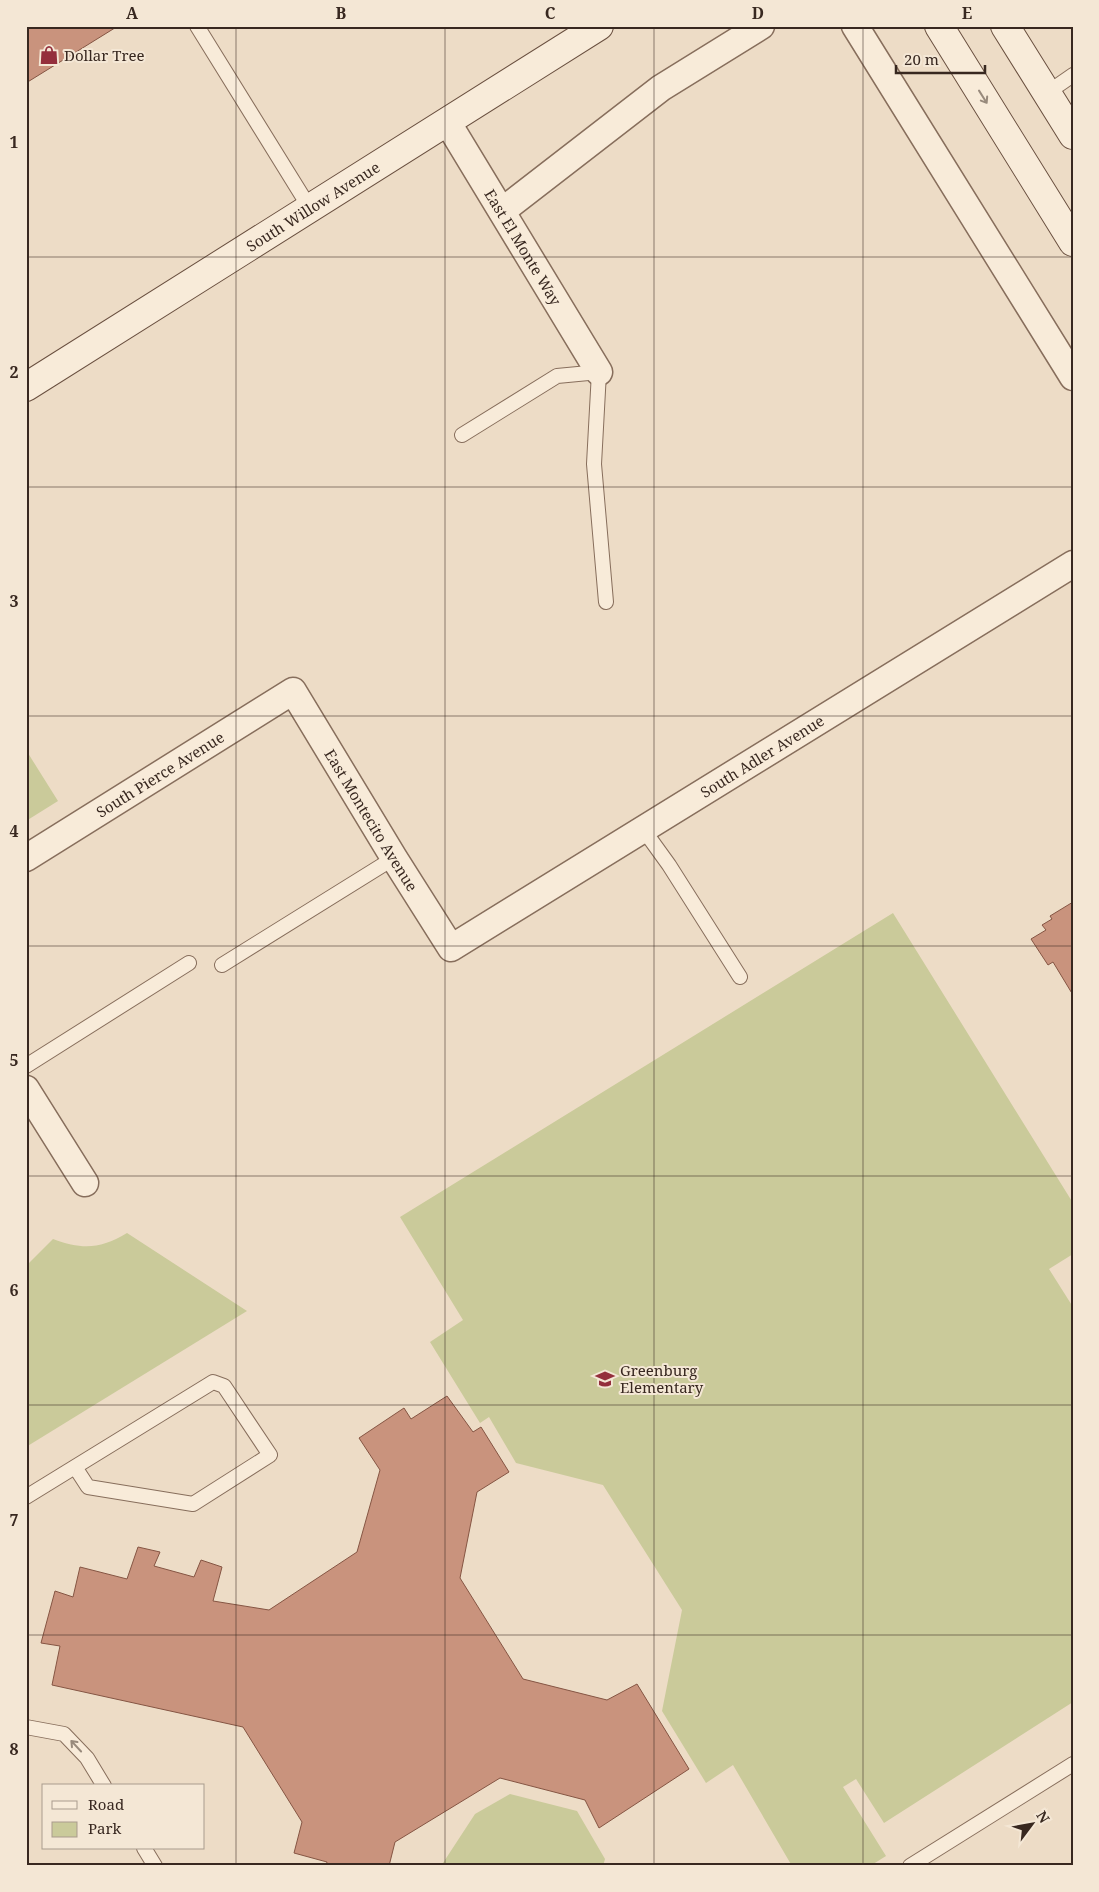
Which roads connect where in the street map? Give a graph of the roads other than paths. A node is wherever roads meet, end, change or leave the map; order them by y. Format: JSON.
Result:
{"nodes":[{"id":1,"x":197,"y":26,"type":"edge"},
{"id":2,"x":599,"y":26,"type":"edge"},
{"id":3,"x":762,"y":26,"type":"edge"},
{"id":4,"x":855,"y":26,"type":"edge"},
{"id":5,"x":939,"y":26,"type":"edge"},
{"id":6,"x":1005,"y":26,"type":"edge"},
{"id":7,"x":1073,"y":75,"type":"edge"},
{"id":8,"x":1047,"y":93,"type":"junction"},
{"id":9,"x":448,"y":123,"type":"junction"},
{"id":10,"x":1073,"y":135,"type":"edge"},
{"id":11,"x":311,"y":210,"type":"junction"},
{"id":12,"x":502,"y":211,"type":"junction"},
{"id":13,"x":1073,"y":242,"type":"edge"},
{"id":14,"x":599,"y":372,"type":"junction"},
{"id":15,"x":1073,"y":377,"type":"edge"},
{"id":16,"x":26,"y":388,"type":"edge"},
{"id":17,"x":462,"y":436,"type":"dead end"},
{"id":18,"x":1073,"y":564,"type":"edge"},
{"id":19,"x":606,"y":602,"type":"dead end"},
{"id":20,"x":293,"y":691,"type":"joint"},
{"id":21,"x":643,"y":829,"type":"junction"},
{"id":22,"x":26,"y":858,"type":"edge"},
{"id":23,"x":394,"y":858,"type":"junction"},
{"id":24,"x":451,"y":948,"type":"joint"},
{"id":25,"x":189,"y":963,"type":"dead end"},
{"id":26,"x":222,"y":965,"type":"dead end"},
{"id":27,"x":740,"y":977,"type":"dead end"},
{"id":28,"x":26,"y":1066,"type":"edge"},
{"id":29,"x":26,"y":1089,"type":"edge"},
{"id":30,"x":84,"y":1183,"type":"dead end"},
{"id":31,"x":75,"y":1467,"type":"junction"},
{"id":32,"x":26,"y":1497,"type":"edge"},
{"id":33,"x":26,"y":1727,"type":"edge"},
{"id":34,"x":1073,"y":1764,"type":"edge"},
{"id":35,"x":103,"y":1784,"type":"edge"},
{"id":36,"x":145,"y":1850,"type":"edge"},
{"id":37,"x":155,"y":1866,"type":"edge"},
{"id":38,"x":910,"y":1866,"type":"edge"}],
"edges":[{"from":1,"to":11,"type":"lane"},
{"from":2,"to":9,"type":"street","name":"South Willow Avenue"},
{"from":3,"to":12,"type":"street"},
{"from":4,"to":15,"type":"street"},
{"from":5,"to":13,"type":"street","one_way":true},
{"from":6,"to":8,"type":"street"},
{"from":7,"to":8,"type":"lane"},
{"from":8,"to":10,"type":"street"},
{"from":9,"to":11,"type":"street","name":"South Willow Avenue"},
{"from":9,"to":12,"type":"street","name":"East El Monte Way"},
{"from":11,"to":16,"type":"street","name":"South Willow Avenue"},
{"from":12,"to":14,"type":"street","name":"East El Monte Way"},
{"from":14,"to":17,"type":"lane"},
{"from":14,"to":19,"type":"lane"},
{"from":18,"to":21,"type":"street","name":"South Adler Avenue"},
{"from":20,"to":22,"type":"street","name":"South Pierce Avenue"},
{"from":20,"to":23,"type":"street","name":"East Montecito Avenue"},
{"from":21,"to":24,"type":"street","name":"South Adler Avenue"},
{"from":21,"to":27,"type":"lane"},
{"from":23,"to":24,"type":"street","name":"East Montecito Avenue"},
{"from":23,"to":26,"type":"lane"},
{"from":25,"to":28,"type":"lane"},
{"from":29,"to":30,"type":"street"},
{"from":31,"to":31,"type":"lane"},
{"from":31,"to":32,"type":"lane"},
{"from":35,"to":33,"type":"lane","one_way":true},
{"from":34,"to":38,"type":"lane"},
{"from":36,"to":37,"type":"lane"}]}
